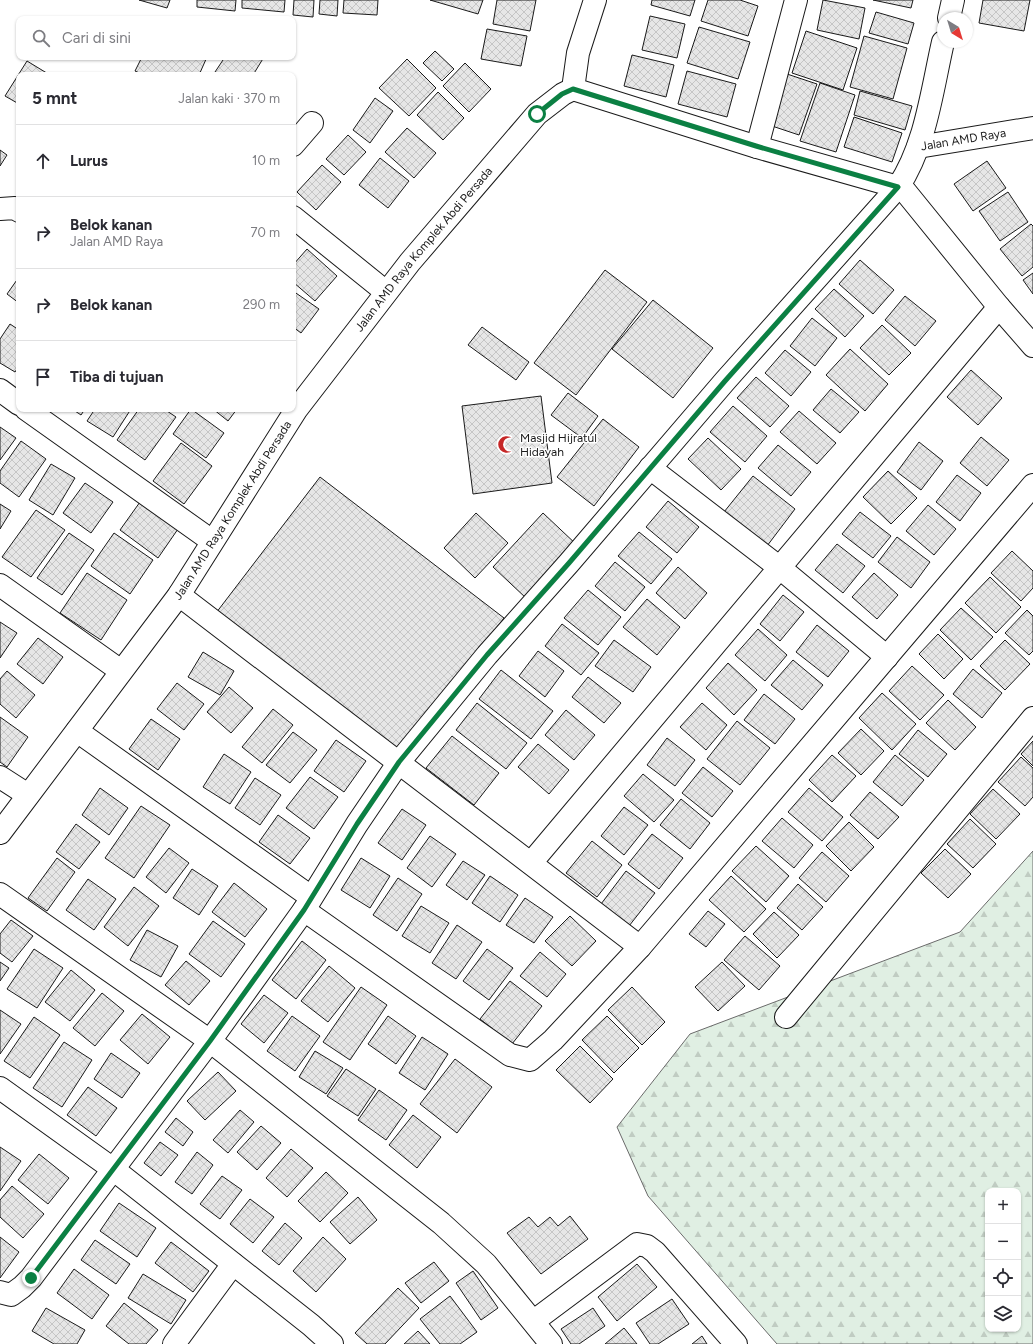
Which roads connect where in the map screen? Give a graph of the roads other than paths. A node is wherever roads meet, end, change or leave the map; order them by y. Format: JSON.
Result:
{"nodes":[{"id":1,"x":595,"y":0,"type":"edge"},
{"id":2,"x":796,"y":0,"type":"edge"},
{"id":3,"x":953,"y":0,"type":"edge"},
{"id":4,"x":950,"y":12,"type":"edge"},
{"id":5,"x":942,"y":48,"type":"edge"},
{"id":6,"x":573,"y":89,"type":"junction"},
{"id":7,"x":312,"y":123,"type":"dead end"},
{"id":8,"x":1033,"y":128,"type":"edge"},
{"id":9,"x":296,"y":142,"type":"edge"},
{"id":10,"x":756,"y":146,"type":"junction"},
{"id":11,"x":918,"y":147,"type":"junction"},
{"id":12,"x":899,"y":186,"type":"junction"},
{"id":13,"x":0,"y":209,"type":"edge"},
{"id":14,"x":16,"y":209,"type":"edge"},
{"id":15,"x":296,"y":219,"type":"edge"},
{"id":16,"x":386,"y":292,"type":"junction"},
{"id":17,"x":999,"y":307,"type":"junction"},
{"id":18,"x":1033,"y":346,"type":"edge"},
{"id":19,"x":0,"y":390,"type":"edge"},
{"id":20,"x":16,"y":402,"type":"edge"},
{"id":21,"x":296,"y":408,"type":"edge"},
{"id":22,"x":30,"y":412,"type":"edge"},
{"id":23,"x":293,"y":412,"type":"edge"},
{"id":24,"x":650,"y":468,"type":"junction"},
{"id":25,"x":1033,"y":485,"type":"edge"},
{"id":26,"x":212,"y":541,"type":"junction"},
{"id":27,"x":780,"y":568,"type":"junction"},
{"id":28,"x":0,"y":586,"type":"edge"},
{"id":29,"x":178,"y":595,"type":"junction"},
{"id":30,"x":887,"y":657,"type":"junction"},
{"id":31,"x":121,"y":671,"type":"junction"},
{"id":32,"x":1033,"y":718,"type":"edge"},
{"id":33,"x":77,"y":731,"type":"junction"},
{"id":34,"x":399,"y":762,"type":"junction"},
{"id":35,"x":0,"y":777,"type":"edge"},
{"id":36,"x":28,"y":795,"type":"junction"},
{"id":37,"x":0,"y":833,"type":"edge"},
{"id":38,"x":531,"y":863,"type":"junction"},
{"id":39,"x":0,"y":894,"type":"edge"},
{"id":40,"x":307,"y":903,"type":"junction"},
{"id":41,"x":640,"y":947,"type":"junction"},
{"id":42,"x":786,"y":1017,"type":"dead end"},
{"id":43,"x":210,"y":1041,"type":"junction"},
{"id":44,"x":0,"y":1088,"type":"edge"},
{"id":45,"x":113,"y":1169,"type":"junction"},
{"id":46,"x":233,"y":1264,"type":"junction"},
{"id":47,"x":0,"y":1292,"type":"edge"},
{"id":48,"x":534,"y":1321,"type":"junction"},
{"id":49,"x":174,"y":1344,"type":"edge"},
{"id":50,"x":332,"y":1344,"type":"edge"},
{"id":51,"x":551,"y":1344,"type":"edge"},
{"id":52,"x":736,"y":1344,"type":"edge"}],
"edges":[{"from":1,"to":6,"type":"street"},
{"from":2,"to":10,"type":"street"},
{"from":3,"to":4,"type":"street"},
{"from":5,"to":11,"type":"street"},
{"from":6,"to":10,"type":"street"},
{"from":6,"to":16,"type":"street","name":"Jalan AMD Raya Komplek Abdi Persada"},
{"from":7,"to":9,"type":"street"},
{"from":8,"to":11,"type":"street","name":"Jalan AMD Raya"},
{"from":10,"to":12,"type":"street"},
{"from":11,"to":12,"type":"street","name":"Jalan AMD Raya"},
{"from":12,"to":17,"type":"street"},
{"from":12,"to":24,"type":"street","name":"Jalan AMD Raya"},
{"from":13,"to":14,"type":"street"},
{"from":15,"to":16,"type":"street"},
{"from":16,"to":21,"type":"street","name":"Jalan AMD Raya Komplek Abdi Persada"},
{"from":17,"to":18,"type":"street"},
{"from":17,"to":27,"type":"street"},
{"from":19,"to":20,"type":"street"},
{"from":22,"to":26,"type":"street"},
{"from":23,"to":26,"type":"street","name":"Jalan AMD Raya Komplek Abdi Persada"},
{"from":24,"to":27,"type":"street"},
{"from":24,"to":34,"type":"street","name":"Jalan AMD Raya"},
{"from":25,"to":30,"type":"street"},
{"from":26,"to":29,"type":"street","name":"Jalan AMD Raya Komplek Abdi Persada"},
{"from":27,"to":30,"type":"street"},
{"from":27,"to":38,"type":"street"},
{"from":28,"to":31,"type":"street"},
{"from":29,"to":31,"type":"street","name":"Jalan AMD Raya Komplek Abdi Persada"},
{"from":29,"to":34,"type":"street"},
{"from":30,"to":41,"type":"street"},
{"from":31,"to":33,"type":"street","name":"Jalan AMD Raya Komplek Abdi Persada"},
{"from":32,"to":42,"type":"street"},
{"from":33,"to":36,"type":"street","name":"Jalan AMD Raya Komplek Abdi Persada"},
{"from":33,"to":40,"type":"street"},
{"from":34,"to":38,"type":"street"},
{"from":34,"to":40,"type":"street","name":"Jalan AMD Raya"},
{"from":35,"to":36,"type":"street"},
{"from":36,"to":37,"type":"street","name":"Jalan AMD Raya Komplek Abdi Persada"},
{"from":38,"to":41,"type":"street"},
{"from":39,"to":43,"type":"street"},
{"from":40,"to":41,"type":"street"},
{"from":40,"to":43,"type":"street","name":"Jalan AMD Raya"},
{"from":43,"to":45,"type":"street","name":"Jalan AMD Raya"},
{"from":43,"to":48,"type":"street"},
{"from":44,"to":45,"type":"street"},
{"from":45,"to":46,"type":"street"},
{"from":45,"to":47,"type":"street","name":"Jalan AMD Raya"},
{"from":46,"to":49,"type":"street"},
{"from":46,"to":50,"type":"street"},
{"from":48,"to":51,"type":"street"},
{"from":48,"to":52,"type":"street"}]}
